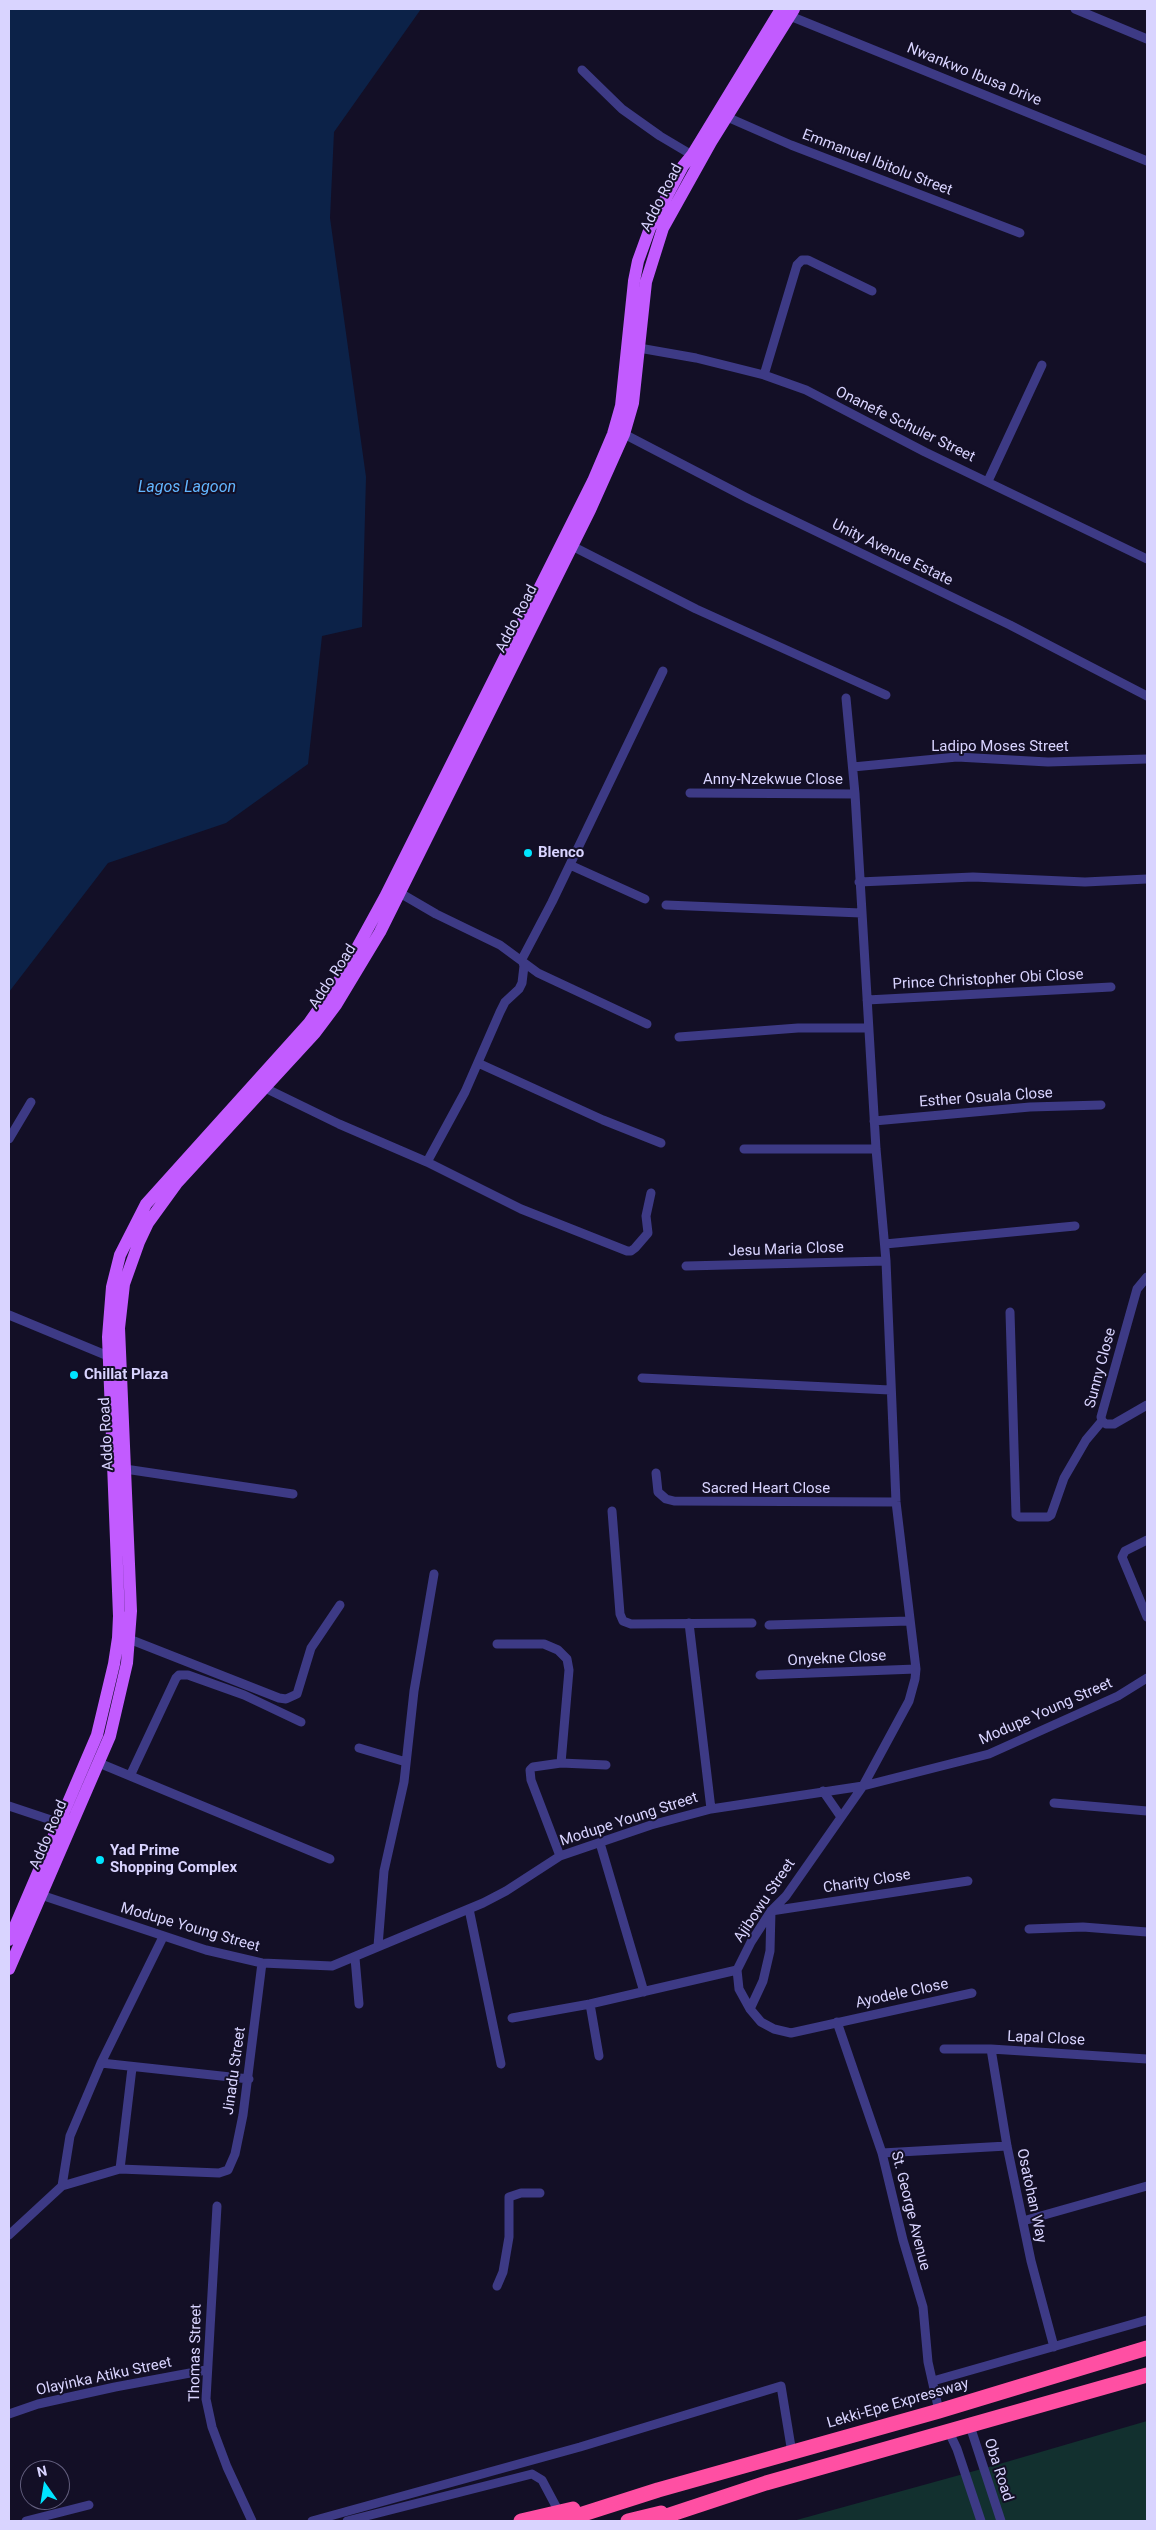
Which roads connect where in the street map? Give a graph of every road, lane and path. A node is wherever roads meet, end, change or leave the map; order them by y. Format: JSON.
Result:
{"nodes":[{"id":1,"x":1074,"y":9,"type":"edge"},
{"id":2,"x":788,"y":11,"type":"edge"},
{"id":3,"x":1147,"y":39,"type":"edge"},
{"id":4,"x":582,"y":70,"type":"dead end"},
{"id":5,"x":727,"y":117,"type":"junction"},
{"id":6,"x":692,"y":155,"type":"junction"},
{"id":7,"x":1147,"y":161,"type":"edge"},
{"id":8,"x":1020,"y":233,"type":"dead end"},
{"id":9,"x":872,"y":291,"type":"dead end"},
{"id":10,"x":639,"y":348,"type":"junction"},
{"id":11,"x":1042,"y":365,"type":"dead end"},
{"id":12,"x":764,"y":375,"type":"junction"},
{"id":13,"x":624,"y":434,"type":"junction"},
{"id":14,"x":988,"y":481,"type":"junction"},
{"id":15,"x":572,"y":546,"type":"junction"},
{"id":16,"x":1147,"y":559,"type":"edge"},
{"id":17,"x":663,"y":671,"type":"dead end"},
{"id":18,"x":886,"y":695,"type":"dead end"},
{"id":19,"x":1147,"y":696,"type":"edge"},
{"id":20,"x":846,"y":698,"type":"dead end"},
{"id":21,"x":1147,"y":759,"type":"edge"},
{"id":22,"x":853,"y":767,"type":"junction"},
{"id":23,"x":690,"y":793,"type":"dead end"},
{"id":24,"x":855,"y":794,"type":"junction"},
{"id":25,"x":570,"y":865,"type":"junction"},
{"id":26,"x":1147,"y":879,"type":"edge"},
{"id":27,"x":859,"y":882,"type":"junction"},
{"id":28,"x":400,"y":893,"type":"junction"},
{"id":29,"x":645,"y":899,"type":"dead end"},
{"id":30,"x":666,"y":905,"type":"dead end"},
{"id":31,"x":862,"y":913,"type":"junction"},
{"id":32,"x":522,"y":959,"type":"junction"},
{"id":33,"x":1111,"y":988,"type":"dead end"},
{"id":34,"x":867,"y":1000,"type":"junction"},
{"id":35,"x":647,"y":1024,"type":"dead end"},
{"id":36,"x":868,"y":1028,"type":"junction"},
{"id":37,"x":679,"y":1037,"type":"dead end"},
{"id":38,"x":478,"y":1062,"type":"junction"},
{"id":39,"x":265,"y":1088,"type":"junction"},
{"id":40,"x":31,"y":1102,"type":"dead end"},
{"id":41,"x":1101,"y":1105,"type":"dead end"},
{"id":42,"x":874,"y":1121,"type":"junction"},
{"id":43,"x":9,"y":1139,"type":"edge"},
{"id":44,"x":661,"y":1143,"type":"dead end"},
{"id":45,"x":744,"y":1149,"type":"dead end"},
{"id":46,"x":876,"y":1149,"type":"junction"},
{"id":47,"x":428,"y":1162,"type":"junction"},
{"id":48,"x":651,"y":1193,"type":"dead end"},
{"id":49,"x":1075,"y":1226,"type":"dead end"},
{"id":50,"x":885,"y":1244,"type":"junction"},
{"id":51,"x":886,"y":1261,"type":"junction"},
{"id":52,"x":686,"y":1266,"type":"dead end"},
{"id":53,"x":1147,"y":1277,"type":"edge"},
{"id":54,"x":1010,"y":1312,"type":"dead end"},
{"id":55,"x":9,"y":1316,"type":"edge"},
{"id":56,"x":108,"y":1356,"type":"junction"},
{"id":57,"x":642,"y":1378,"type":"dead end"},
{"id":58,"x":890,"y":1390,"type":"junction"},
{"id":59,"x":1147,"y":1405,"type":"edge"},
{"id":60,"x":1102,"y":1422,"type":"junction"},
{"id":61,"x":125,"y":1469,"type":"junction"},
{"id":62,"x":656,"y":1473,"type":"dead end"},
{"id":63,"x":293,"y":1494,"type":"dead end"},
{"id":64,"x":896,"y":1502,"type":"junction"},
{"id":65,"x":612,"y":1512,"type":"dead end"},
{"id":66,"x":1147,"y":1540,"type":"edge"},
{"id":67,"x":434,"y":1574,"type":"dead end"},
{"id":68,"x":340,"y":1605,"type":"dead end"},
{"id":69,"x":1147,"y":1617,"type":"edge"},
{"id":70,"x":909,"y":1621,"type":"junction"},
{"id":71,"x":689,"y":1622,"type":"junction"},
{"id":72,"x":752,"y":1623,"type":"dead end"},
{"id":73,"x":769,"y":1625,"type":"dead end"},
{"id":74,"x":130,"y":1639,"type":"junction"},
{"id":75,"x":498,"y":1644,"type":"dead end"},
{"id":76,"x":916,"y":1669,"type":"junction"},
{"id":77,"x":760,"y":1675,"type":"dead end"},
{"id":78,"x":1147,"y":1678,"type":"edge"},
{"id":79,"x":301,"y":1722,"type":"dead end"},
{"id":80,"x":359,"y":1748,"type":"dead end"},
{"id":81,"x":406,"y":1762,"type":"junction"},
{"id":82,"x":99,"y":1763,"type":"junction"},
{"id":83,"x":561,"y":1763,"type":"junction"},
{"id":84,"x":606,"y":1765,"type":"dead end"},
{"id":85,"x":130,"y":1776,"type":"junction"},
{"id":86,"x":863,"y":1786,"type":"junction"},
{"id":87,"x":824,"y":1791,"type":"junction"},
{"id":88,"x":1054,"y":1803,"type":"dead end"},
{"id":89,"x":9,"y":1806,"type":"edge"},
{"id":90,"x":711,"y":1809,"type":"junction"},
{"id":91,"x":1147,"y":1811,"type":"edge"},
{"id":92,"x":841,"y":1817,"type":"junction"},
{"id":93,"x":64,"y":1825,"type":"junction"},
{"id":94,"x":600,"y":1843,"type":"junction"},
{"id":95,"x":560,"y":1856,"type":"junction"},
{"id":96,"x":330,"y":1859,"type":"dead end"},
{"id":97,"x":968,"y":1880,"type":"dead end"},
{"id":98,"x":41,"y":1895,"type":"junction"},
{"id":99,"x":469,"y":1909,"type":"junction"},
{"id":100,"x":771,"y":1911,"type":"junction"},
{"id":101,"x":1029,"y":1929,"type":"dead end"},
{"id":102,"x":1147,"y":1932,"type":"edge"},
{"id":103,"x":163,"y":1936,"type":"junction"},
{"id":104,"x":9,"y":1940,"type":"edge"},
{"id":105,"x":378,"y":1946,"type":"junction"},
{"id":106,"x":355,"y":1958,"type":"junction"},
{"id":107,"x":262,"y":1963,"type":"junction"},
{"id":108,"x":9,"y":1970,"type":"edge"},
{"id":109,"x":738,"y":1970,"type":"junction"},
{"id":110,"x":644,"y":1992,"type":"junction"},
{"id":111,"x":972,"y":1993,"type":"dead end"},
{"id":112,"x":359,"y":2004,"type":"dead end"},
{"id":113,"x":590,"y":2004,"type":"junction"},
{"id":114,"x":750,"y":2009,"type":"junction"},
{"id":115,"x":512,"y":2018,"type":"dead end"},
{"id":116,"x":837,"y":2022,"type":"junction"},
{"id":117,"x":944,"y":2049,"type":"dead end"},
{"id":118,"x":991,"y":2049,"type":"junction"},
{"id":119,"x":599,"y":2056,"type":"dead end"},
{"id":120,"x":1147,"y":2060,"type":"edge"},
{"id":121,"x":101,"y":2063,"type":"junction"},
{"id":122,"x":501,"y":2064,"type":"dead end"},
{"id":123,"x":132,"y":2068,"type":"junction"},
{"id":124,"x":249,"y":2079,"type":"junction"},
{"id":125,"x":1007,"y":2146,"type":"junction"},
{"id":126,"x":882,"y":2153,"type":"junction"},
{"id":127,"x":120,"y":2169,"type":"junction"},
{"id":128,"x":62,"y":2186,"type":"junction"},
{"id":129,"x":1147,"y":2186,"type":"edge"},
{"id":130,"x":540,"y":2193,"type":"dead end"},
{"id":131,"x":217,"y":2206,"type":"dead end"},
{"id":132,"x":1023,"y":2221,"type":"junction"},
{"id":133,"x":9,"y":2236,"type":"edge"},
{"id":134,"x":497,"y":2286,"type":"dead end"},
{"id":135,"x":1147,"y":2320,"type":"edge"},
{"id":136,"x":1054,"y":2347,"type":"junction"},
{"id":137,"x":1147,"y":2348,"type":"edge"},
{"id":138,"x":206,"y":2370,"type":"junction"},
{"id":139,"x":1147,"y":2375,"type":"edge"},
{"id":140,"x":932,"y":2381,"type":"junction"},
{"id":141,"x":939,"y":2411,"type":"junction"},
{"id":142,"x":9,"y":2414,"type":"edge"},
{"id":143,"x":970,"y":2426,"type":"junction"},
{"id":144,"x":948,"y":2432,"type":"junction"},
{"id":145,"x":792,"y":2453,"type":"junction"},
{"id":146,"x":733,"y":2494,"type":"junction"},
{"id":147,"x":89,"y":2505,"type":"dead end"},
{"id":148,"x":560,"y":2517,"type":"edge"},
{"id":149,"x":26,"y":2521,"type":"edge"},
{"id":150,"x":252,"y":2521,"type":"edge"},
{"id":151,"x":312,"y":2521,"type":"edge"},
{"id":152,"x":347,"y":2521,"type":"edge"},
{"id":153,"x":521,"y":2521,"type":"edge"},
{"id":154,"x":628,"y":2521,"type":"edge"},
{"id":155,"x":651,"y":2521,"type":"edge"},
{"id":156,"x":981,"y":2521,"type":"edge"},
{"id":157,"x":1001,"y":2521,"type":"edge"}],
"edges":[{"from":1,"to":3,"type":"street"},
{"from":2,"to":5,"type":"main road","name":"Addo Road"},
{"from":2,"to":6,"type":"main road","name":"Addo Road"},
{"from":2,"to":7,"type":"street","name":"Nwankwo Ibusa Drive"},
{"from":4,"to":6,"type":"street"},
{"from":5,"to":8,"type":"street","name":"Emmanuel Ibitolu Street"},
{"from":5,"to":10,"type":"main road","name":"Addo Road"},
{"from":6,"to":56,"type":"main road","name":"Addo Road"},
{"from":9,"to":12,"type":"street"},
{"from":10,"to":12,"type":"street","name":"Onanefe Schuler Street"},
{"from":10,"to":13,"type":"main road","name":"Addo Road"},
{"from":11,"to":14,"type":"street"},
{"from":12,"to":14,"type":"street","name":"Onanefe Schuler Street"},
{"from":13,"to":15,"type":"main road","name":"Addo Road"},
{"from":13,"to":19,"type":"street","name":"Unity Avenue Estate"},
{"from":14,"to":16,"type":"street","name":"Onanefe Schuler Street"},
{"from":15,"to":18,"type":"street"},
{"from":15,"to":28,"type":"main road","name":"Addo Road"},
{"from":17,"to":25,"type":"street"},
{"from":20,"to":22,"type":"street"},
{"from":21,"to":22,"type":"street","name":"Ladipo Moses Street"},
{"from":22,"to":24,"type":"street"},
{"from":23,"to":24,"type":"street","name":"Anny-Nzekwue Close"},
{"from":24,"to":27,"type":"street"},
{"from":25,"to":29,"type":"street"},
{"from":25,"to":32,"type":"street"},
{"from":26,"to":27,"type":"street"},
{"from":27,"to":31,"type":"street"},
{"from":28,"to":32,"type":"street"},
{"from":28,"to":39,"type":"main road","name":"Addo Road"},
{"from":30,"to":31,"type":"street"},
{"from":31,"to":34,"type":"street"},
{"from":32,"to":35,"type":"street"},
{"from":32,"to":38,"type":"street"},
{"from":33,"to":34,"type":"street","name":"Prince Christopher Obi Close"},
{"from":34,"to":36,"type":"street"},
{"from":36,"to":37,"type":"street"},
{"from":36,"to":42,"type":"street"},
{"from":38,"to":44,"type":"street"},
{"from":38,"to":47,"type":"street"},
{"from":39,"to":47,"type":"street"},
{"from":39,"to":61,"type":"main road","name":"Addo Road"},
{"from":40,"to":43,"type":"street"},
{"from":41,"to":42,"type":"street","name":"Esther Osuala Close"},
{"from":42,"to":46,"type":"street"},
{"from":45,"to":46,"type":"street"},
{"from":46,"to":50,"type":"street"},
{"from":47,"to":48,"type":"street"},
{"from":49,"to":50,"type":"street"},
{"from":50,"to":51,"type":"street"},
{"from":51,"to":52,"type":"street","name":"Jesu Maria Close"},
{"from":51,"to":58,"type":"street"},
{"from":53,"to":60,"type":"street","name":"Sunny Close"},
{"from":54,"to":60,"type":"street"},
{"from":55,"to":56,"type":"street"},
{"from":56,"to":93,"type":"main road","name":"Addo Road"},
{"from":57,"to":58,"type":"street"},
{"from":58,"to":64,"type":"street"},
{"from":59,"to":60,"type":"street","name":"Sunny Close"},
{"from":61,"to":63,"type":"street"},
{"from":61,"to":74,"type":"main road","name":"Addo Road"},
{"from":62,"to":64,"type":"street","name":"Sacred Heart Close"},
{"from":64,"to":70,"type":"street"},
{"from":65,"to":71,"type":"street"},
{"from":66,"to":69,"type":"street"},
{"from":67,"to":81,"type":"street"},
{"from":68,"to":74,"type":"street"},
{"from":70,"to":73,"type":"street"},
{"from":70,"to":76,"type":"street"},
{"from":71,"to":72,"type":"street"},
{"from":71,"to":90,"type":"street"},
{"from":74,"to":82,"type":"main road","name":"Addo Road"},
{"from":75,"to":83,"type":"street"},
{"from":76,"to":77,"type":"street","name":"Onyekne Close"},
{"from":76,"to":86,"type":"street","name":"Ajibowu Street"},
{"from":78,"to":86,"type":"street","name":"Modupe Young Street"},
{"from":79,"to":85,"type":"street"},
{"from":80,"to":81,"type":"street"},
{"from":81,"to":105,"type":"street"},
{"from":82,"to":85,"type":"street"},
{"from":82,"to":93,"type":"main road","name":"Addo Road"},
{"from":83,"to":84,"type":"street"},
{"from":83,"to":95,"type":"street"},
{"from":85,"to":96,"type":"street"},
{"from":86,"to":87,"type":"street","name":"Modupe Young Street"},
{"from":86,"to":92,"type":"street","name":"Ajibowu Street"},
{"from":87,"to":90,"type":"street","name":"Modupe Young Street"},
{"from":87,"to":92,"type":"street"},
{"from":88,"to":91,"type":"street"},
{"from":89,"to":93,"type":"street"},
{"from":90,"to":94,"type":"street","name":"Modupe Young Street"},
{"from":92,"to":100,"type":"street","name":"Ajibowu Street"},
{"from":93,"to":98,"type":"main road","name":"Addo Road"},
{"from":93,"to":104,"type":"main road","name":"Addo Road"},
{"from":94,"to":95,"type":"street","name":"Modupe Young Street"},
{"from":94,"to":110,"type":"street"},
{"from":95,"to":99,"type":"street","name":"Modupe Young Street"},
{"from":97,"to":100,"type":"street","name":"Charity Close"},
{"from":98,"to":103,"type":"street","name":"Modupe Young Street"},
{"from":98,"to":108,"type":"main road","name":"Addo Road"},
{"from":99,"to":105,"type":"street","name":"Modupe Young Street"},
{"from":99,"to":122,"type":"street"},
{"from":100,"to":109,"type":"street","name":"Ajibowu Street"},
{"from":100,"to":114,"type":"street"},
{"from":101,"to":102,"type":"street"},
{"from":103,"to":107,"type":"street","name":"Modupe Young Street"},
{"from":103,"to":121,"type":"street"},
{"from":105,"to":106,"type":"street","name":"Modupe Young Street"},
{"from":106,"to":107,"type":"street","name":"Modupe Young Street"},
{"from":106,"to":112,"type":"street"},
{"from":107,"to":124,"type":"street","name":"Jinadu Street"},
{"from":109,"to":110,"type":"street"},
{"from":109,"to":114,"type":"street"},
{"from":110,"to":113,"type":"street"},
{"from":111,"to":116,"type":"street","name":"Ayodele Close"},
{"from":113,"to":115,"type":"street"},
{"from":113,"to":119,"type":"street"},
{"from":114,"to":116,"type":"street"},
{"from":116,"to":126,"type":"street","name":"St. George Avenue"},
{"from":117,"to":118,"type":"street","name":"Lapal Close"},
{"from":118,"to":120,"type":"street","name":"Lapal Close"},
{"from":118,"to":125,"type":"street","name":"Osatohan Way"},
{"from":121,"to":123,"type":"street"},
{"from":121,"to":128,"type":"street"},
{"from":123,"to":124,"type":"street"},
{"from":123,"to":127,"type":"street"},
{"from":124,"to":127,"type":"street","name":"Jinadu Street"},
{"from":125,"to":126,"type":"street"},
{"from":125,"to":132,"type":"street","name":"Osatohan Way"},
{"from":126,"to":140,"type":"street","name":"St. George Avenue"},
{"from":127,"to":128,"type":"street"},
{"from":128,"to":133,"type":"street"},
{"from":129,"to":132,"type":"street"},
{"from":130,"to":134,"type":"street"},
{"from":131,"to":138,"type":"street","name":"Thomas Street"},
{"from":132,"to":136,"type":"street","name":"Osatohan Way"},
{"from":135,"to":136,"type":"street"},
{"from":136,"to":140,"type":"street"},
{"from":137,"to":141,"type":"highway","name":"Lekki-Epe Expressway"},
{"from":138,"to":142,"type":"street","name":"Olayinka Atiku Street"},
{"from":138,"to":150,"type":"street","name":"Thomas Street"},
{"from":139,"to":143,"type":"highway"},
{"from":140,"to":141,"type":"street","name":"St. George Avenue"},
{"from":141,"to":145,"type":"highway","name":"Lekki-Epe Expressway"},
{"from":143,"to":144,"type":"highway"},
{"from":143,"to":157,"type":"street","name":"Oba Road"},
{"from":144,"to":146,"type":"highway"},
{"from":144,"to":156,"type":"street"},
{"from":145,"to":148,"type":"highway","name":"Lekki-Epe Expressway"},
{"from":145,"to":151,"type":"street"},
{"from":146,"to":154,"type":"highway"},
{"from":146,"to":155,"type":"highway"},
{"from":147,"to":149,"type":"street"},
{"from":148,"to":152,"type":"street"},
{"from":148,"to":153,"type":"highway","name":"Lekki-Epe Expressway"}]}
